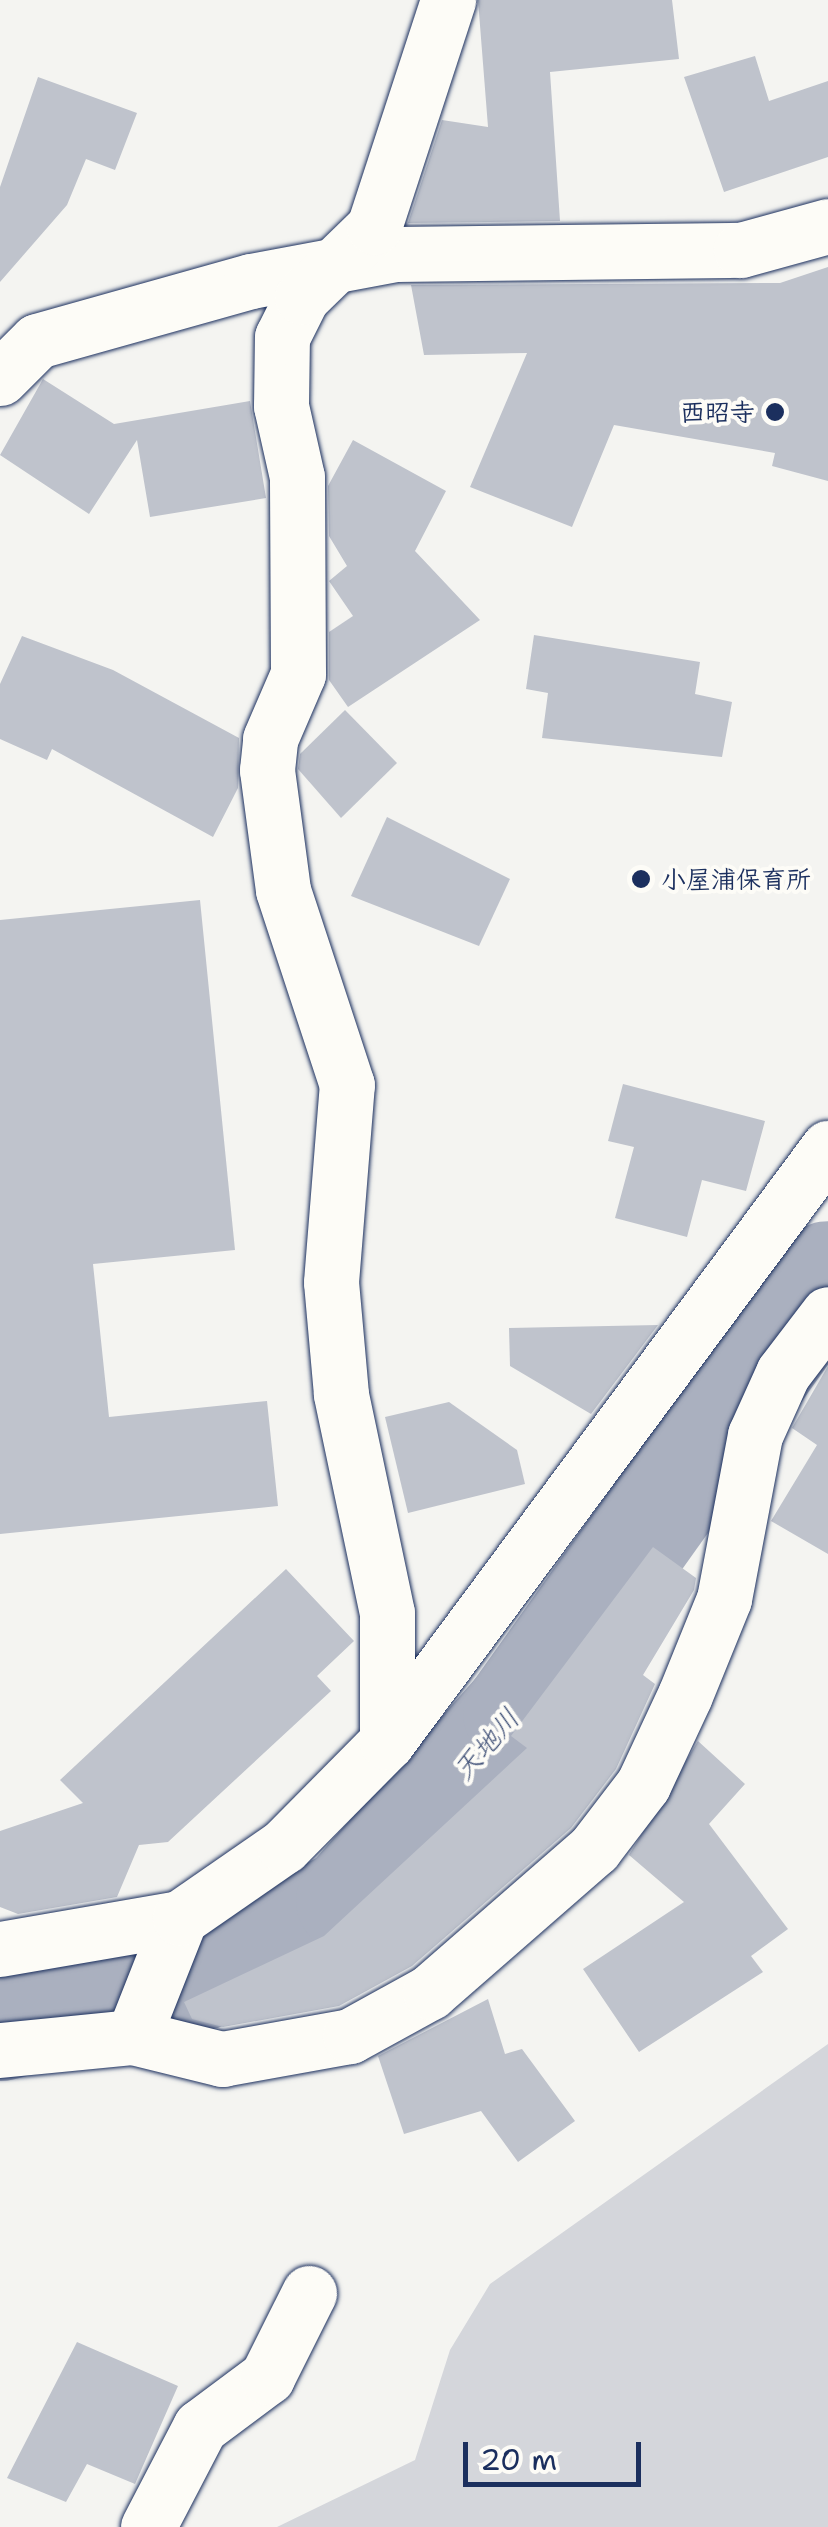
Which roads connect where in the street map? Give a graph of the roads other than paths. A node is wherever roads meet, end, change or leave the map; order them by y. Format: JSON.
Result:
{"nodes":[{"id":1,"x":448,"y":0,"type":"edge"},
{"id":2,"x":828,"y":226,"type":"edge"},
{"id":3,"x":335,"y":269,"type":"junction"},
{"id":4,"x":0,"y":378,"type":"edge"},
{"id":5,"x":828,"y":1148,"type":"edge"},
{"id":6,"x":828,"y":1314,"type":"edge"},
{"id":7,"x":388,"y":1742,"type":"junction"},
{"id":8,"x":176,"y":1932,"type":"junction"},
{"id":9,"x":0,"y":1948,"type":"edge"},
{"id":10,"x":133,"y":2037,"type":"junction"},
{"id":11,"x":0,"y":2050,"type":"edge"},
{"id":12,"x":309,"y":2292,"type":"dead end"},
{"id":13,"x":148,"y":2527,"type":"edge"}],
"edges":[{"from":1,"to":3,"type":"street"},
{"from":2,"to":3,"type":"street"},
{"from":3,"to":4,"type":"street"},
{"from":3,"to":7,"type":"street"},
{"from":5,"to":7,"type":"street"},
{"from":6,"to":10,"type":"street"},
{"from":7,"to":8,"type":"street"},
{"from":8,"to":9,"type":"street"},
{"from":8,"to":10,"type":"street"},
{"from":10,"to":11,"type":"street"},
{"from":12,"to":13,"type":"street"}]}
